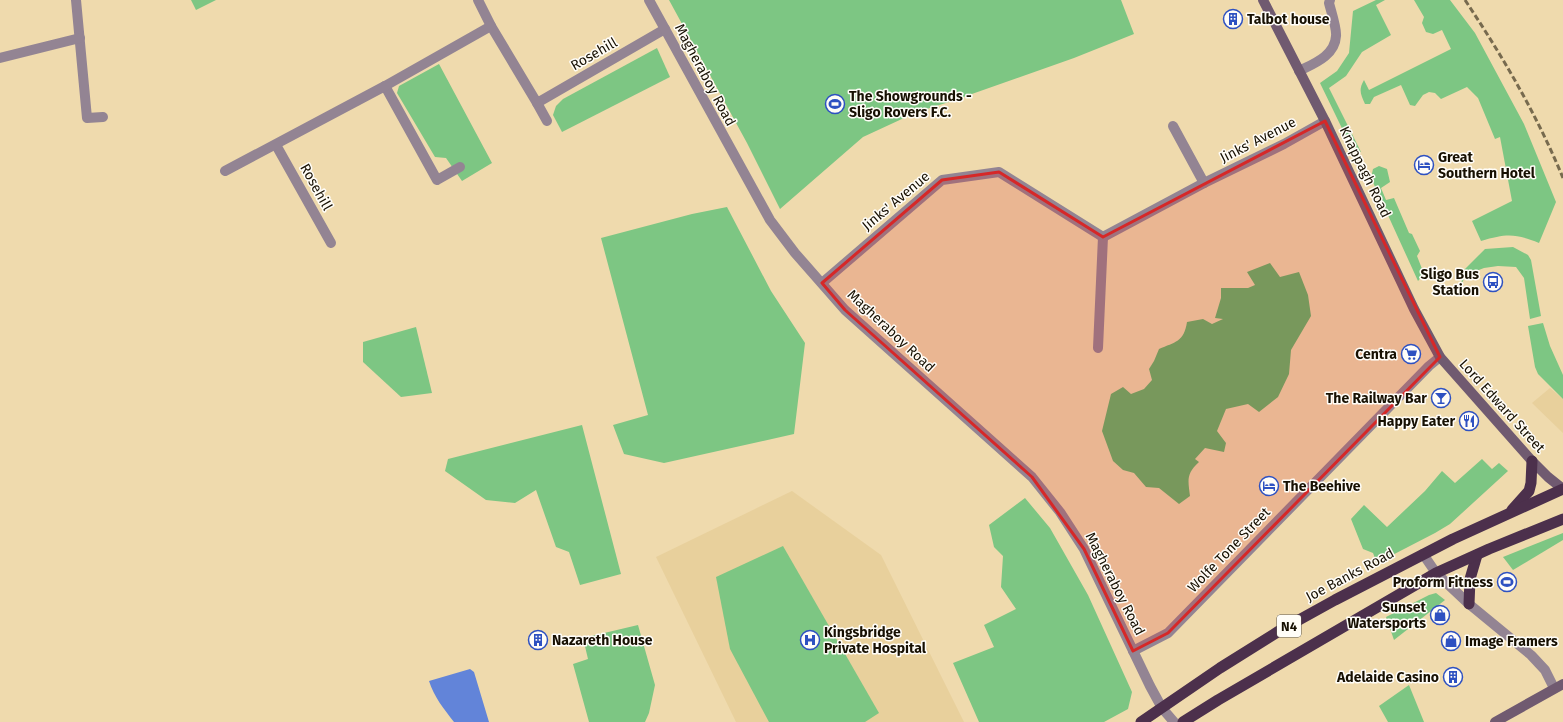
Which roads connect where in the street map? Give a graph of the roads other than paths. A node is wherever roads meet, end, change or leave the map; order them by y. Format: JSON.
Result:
{"nodes":[{"id":1,"x":76,"y":0,"type":"edge"},
{"id":2,"x":478,"y":0,"type":"edge"},
{"id":3,"x":649,"y":0,"type":"edge"},
{"id":4,"x":1263,"y":0,"type":"edge"},
{"id":5,"x":1330,"y":0,"type":"edge"},
{"id":6,"x":491,"y":26,"type":"junction"},
{"id":7,"x":665,"y":29,"type":"junction"},
{"id":8,"x":80,"y":38,"type":"junction"},
{"id":9,"x":0,"y":58,"type":"edge"},
{"id":10,"x":1299,"y":71,"type":"junction"},
{"id":11,"x":385,"y":86,"type":"junction"},
{"id":12,"x":537,"y":103,"type":"junction"},
{"id":13,"x":103,"y":117,"type":"dead end"},
{"id":14,"x":547,"y":121,"type":"dead end"},
{"id":15,"x":1325,"y":121,"type":"junction"},
{"id":16,"x":1173,"y":126,"type":"dead end"},
{"id":17,"x":276,"y":145,"type":"junction"},
{"id":18,"x":460,"y":167,"type":"dead end"},
{"id":19,"x":225,"y":171,"type":"dead end"},
{"id":20,"x":1204,"y":183,"type":"junction"},
{"id":21,"x":1103,"y":237,"type":"junction"},
{"id":22,"x":330,"y":243,"type":"dead end"},
{"id":23,"x":822,"y":283,"type":"junction"},
{"id":24,"x":1098,"y":348,"type":"dead end"},
{"id":25,"x":1440,"y":357,"type":"junction"},
{"id":26,"x":1532,"y":461,"type":"junction"},
{"id":27,"x":1563,"y":489,"type":"edge"},
{"id":28,"x":1511,"y":512,"type":"junction"},
{"id":29,"x":1563,"y":519,"type":"edge"},
{"id":30,"x":1423,"y":554,"type":"junction"},
{"id":31,"x":1477,"y":555,"type":"junction"},
{"id":32,"x":1436,"y":573,"type":"junction"},
{"id":33,"x":1469,"y":604,"type":"junction"},
{"id":34,"x":1133,"y":651,"type":"junction"},
{"id":35,"x":1559,"y":686,"type":"edge"},
{"id":36,"x":1162,"y":708,"type":"junction"},
{"id":37,"x":1141,"y":722,"type":"edge"},
{"id":38,"x":1174,"y":722,"type":"edge"},
{"id":39,"x":1183,"y":722,"type":"edge"},
{"id":40,"x":1495,"y":722,"type":"edge"}],
"edges":[{"from":1,"to":8,"type":"street"},
{"from":2,"to":6,"type":"street"},
{"from":3,"to":7,"type":"street","name":"Magheraboy Road"},
{"from":4,"to":10,"type":"main road","name":"Knappagh Road"},
{"from":5,"to":10,"type":"street"},
{"from":6,"to":11,"type":"street"},
{"from":6,"to":12,"type":"street"},
{"from":7,"to":12,"type":"street","name":"Rosehill"},
{"from":7,"to":23,"type":"street","name":"Magheraboy Road"},
{"from":8,"to":9,"type":"street"},
{"from":8,"to":13,"type":"street"},
{"from":10,"to":15,"type":"main road","name":"Knappagh Road"},
{"from":11,"to":17,"type":"street"},
{"from":11,"to":18,"type":"street"},
{"from":12,"to":14,"type":"street"},
{"from":15,"to":20,"type":"street","name":"Jinks' Avenue"},
{"from":15,"to":25,"type":"main road","name":"Knappagh Road"},
{"from":16,"to":20,"type":"street"},
{"from":17,"to":19,"type":"street"},
{"from":17,"to":22,"type":"street","name":"Rosehill"},
{"from":20,"to":21,"type":"street","name":"Jinks' Avenue"},
{"from":21,"to":23,"type":"street","name":"Jinks' Avenue"},
{"from":21,"to":24,"type":"street"},
{"from":23,"to":34,"type":"street","name":"Magheraboy Road"},
{"from":25,"to":26,"type":"main road","name":"Lord Edward Street"},
{"from":25,"to":34,"type":"street","name":"Wolfe Tone Street"},
{"from":26,"to":27,"type":"main road","name":"Lord Edward Street"},
{"from":26,"to":28,"type":"highway","number":"N4"},
{"from":27,"to":28,"type":"highway","name":"Joe Banks Road","number":"N4"},
{"from":28,"to":30,"type":"highway","name":"Joe Banks Road","number":"N4"},
{"from":29,"to":31,"type":"highway","number":"N4"},
{"from":30,"to":32,"type":"street"},
{"from":30,"to":36,"type":"highway","name":"Joe Banks Road","number":"N4"},
{"from":31,"to":32,"type":"highway","number":"N4"},
{"from":31,"to":33,"type":"highway"},
{"from":32,"to":33,"type":"street"},
{"from":32,"to":39,"type":"highway","number":"N4"},
{"from":33,"to":35,"type":"street"},
{"from":34,"to":36,"type":"street","name":"Magheraboy Road"},
{"from":35,"to":40,"type":"main road"},
{"from":36,"to":37,"type":"highway","number":"N4"},
{"from":36,"to":38,"type":"street","name":"Magheraboy Road"}]}
